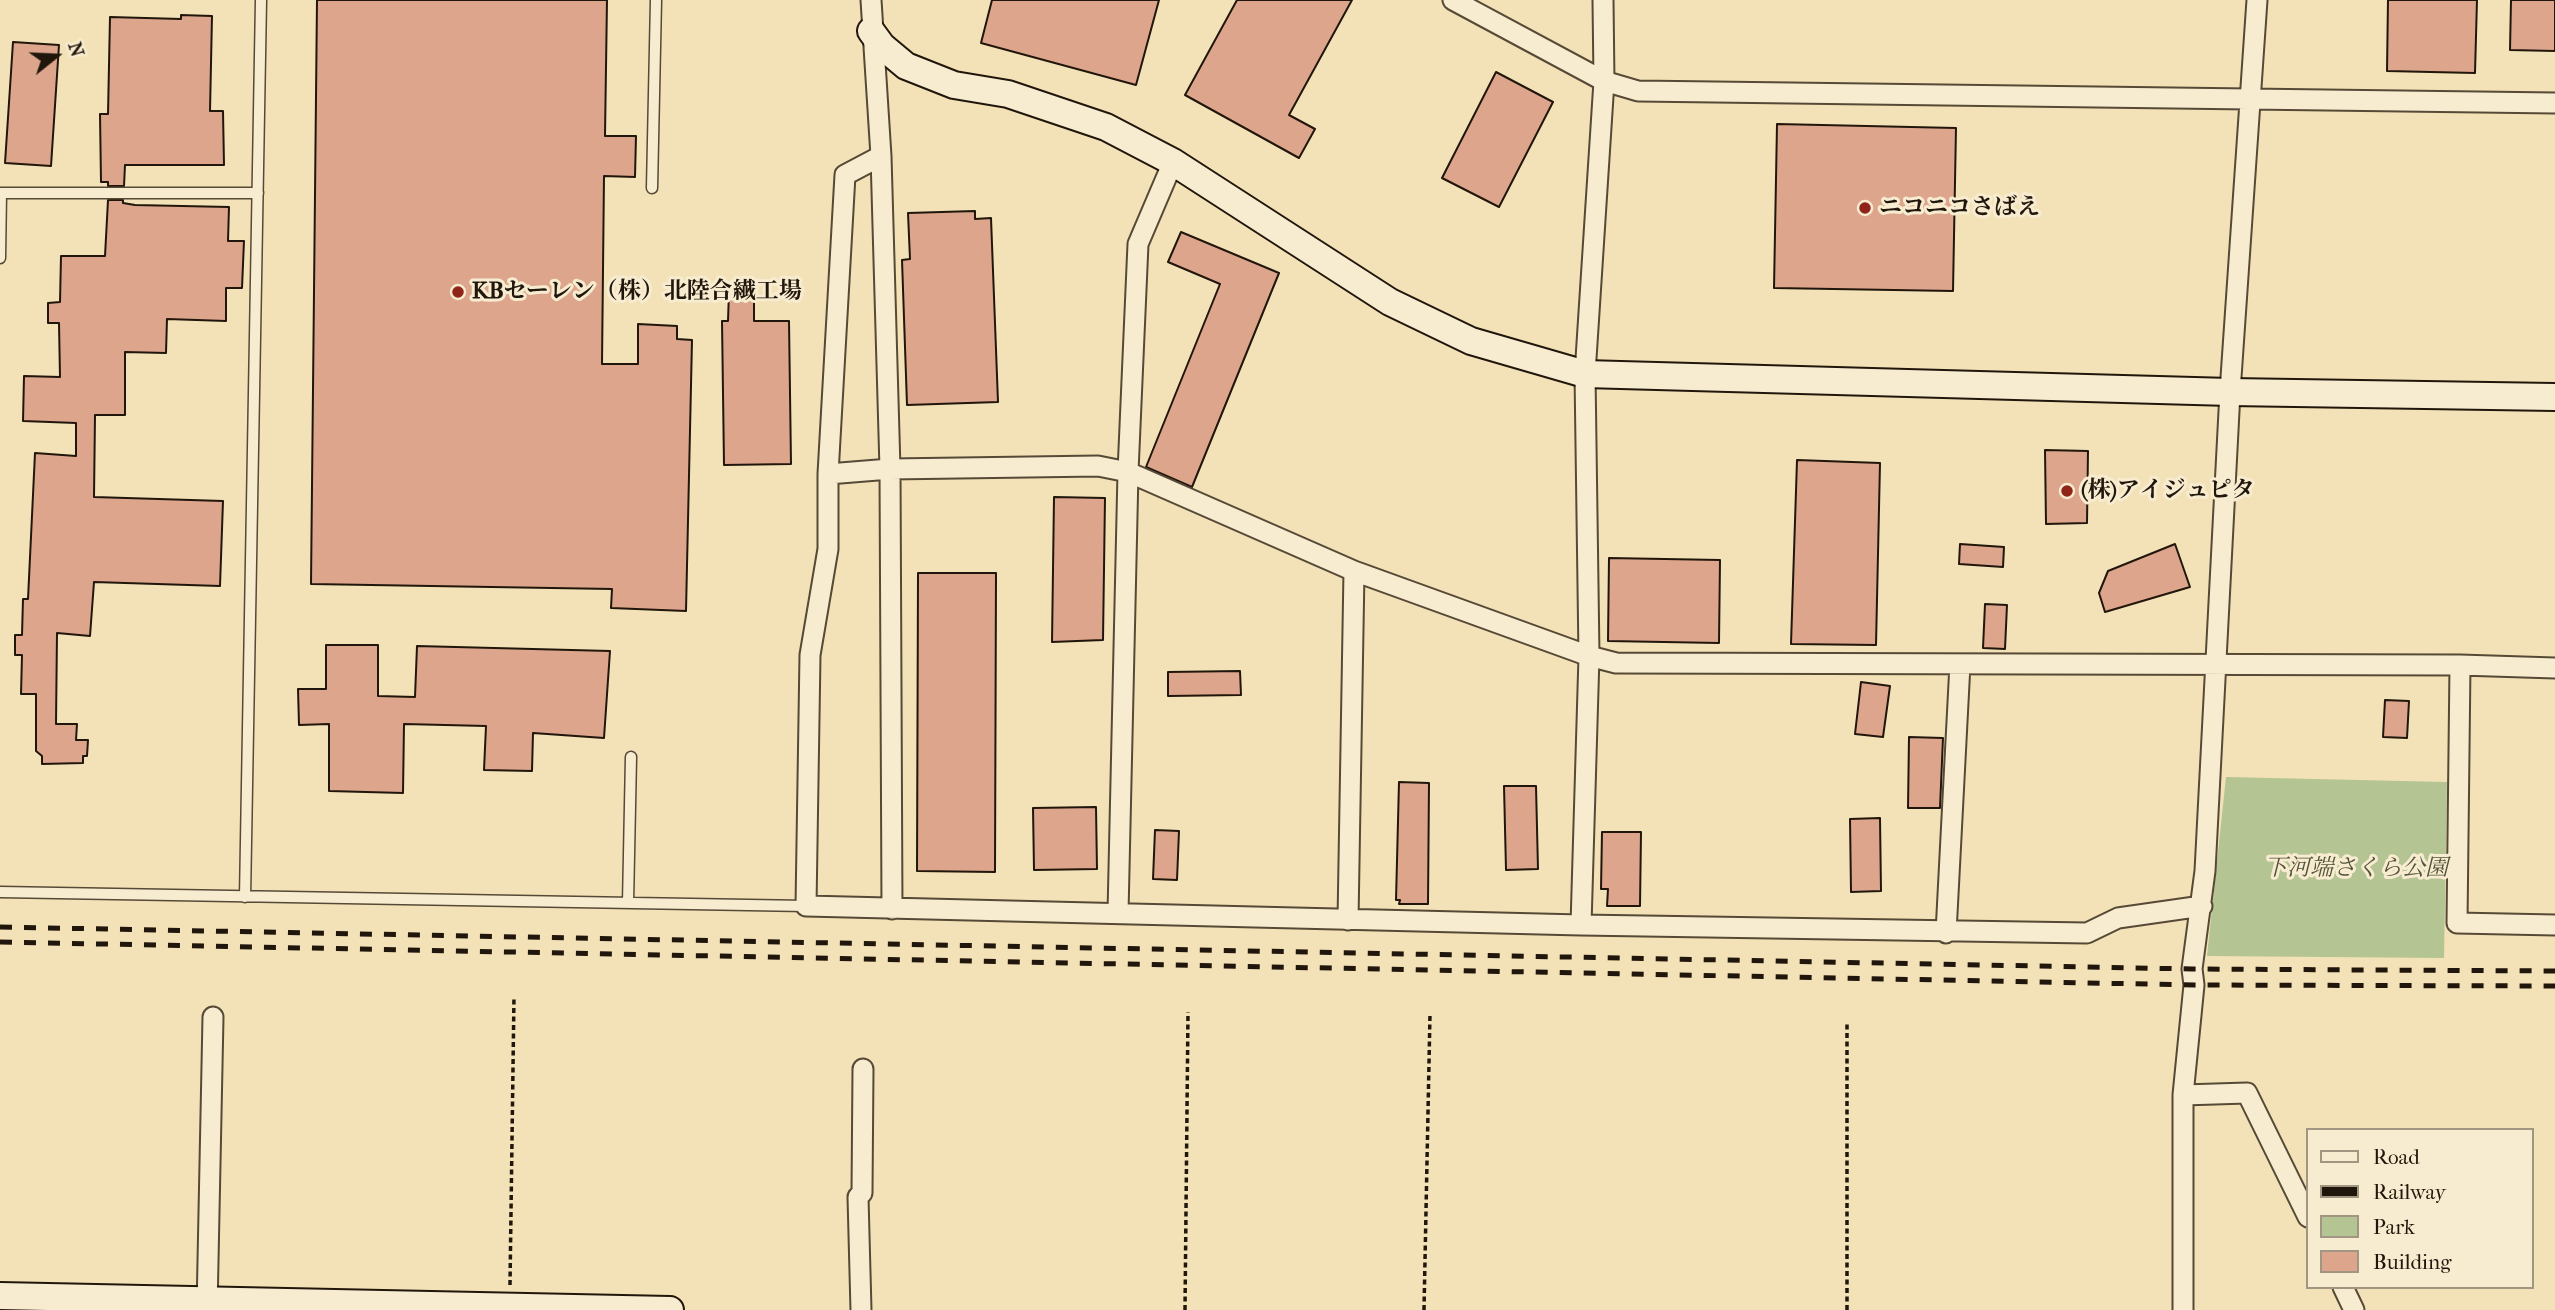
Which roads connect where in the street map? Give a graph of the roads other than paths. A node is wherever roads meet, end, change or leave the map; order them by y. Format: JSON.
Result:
{"nodes":[{"id":1,"x":261,"y":0,"type":"edge"},
{"id":2,"x":656,"y":0,"type":"edge"},
{"id":3,"x":871,"y":0,"type":"edge"},
{"id":4,"x":1453,"y":0,"type":"edge"},
{"id":5,"x":1603,"y":0,"type":"edge"},
{"id":6,"x":2257,"y":0,"type":"edge"},
{"id":7,"x":871,"y":31,"type":"junction"},
{"id":8,"x":1604,"y":81,"type":"junction"},
{"id":9,"x":2252,"y":100,"type":"junction"},
{"id":10,"x":2555,"y":103,"type":"edge"},
{"id":11,"x":881,"y":156,"type":"junction"},
{"id":12,"x":1173,"y":162,"type":"junction"},
{"id":13,"x":652,"y":188,"type":"dead end"},
{"id":14,"x":258,"y":193,"type":"junction"},
{"id":15,"x":0,"y":258,"type":"edge"},
{"id":16,"x":1585,"y":374,"type":"junction"},
{"id":17,"x":2230,"y":392,"type":"junction"},
{"id":18,"x":2555,"y":397,"type":"edge"},
{"id":19,"x":890,"y":469,"type":"junction"},
{"id":20,"x":1128,"y":472,"type":"junction"},
{"id":21,"x":828,"y":474,"type":"junction"},
{"id":22,"x":1354,"y":571,"type":"junction"},
{"id":23,"x":1588,"y":656,"type":"junction"},
{"id":24,"x":1960,"y":664,"type":"junction"},
{"id":25,"x":2460,"y":665,"type":"junction"},
{"id":26,"x":2218,"y":666,"type":"junction"},
{"id":27,"x":2555,"y":668,"type":"edge"},
{"id":28,"x":631,"y":757,"type":"dead end"},
{"id":29,"x":0,"y":892,"type":"edge"},
{"id":30,"x":245,"y":897,"type":"junction"},
{"id":31,"x":628,"y":903,"type":"junction"},
{"id":32,"x":806,"y":906,"type":"junction"},
{"id":33,"x":2202,"y":906,"type":"junction"},
{"id":34,"x":892,"y":908,"type":"junction"},
{"id":35,"x":1118,"y":913,"type":"junction"},
{"id":36,"x":1348,"y":920,"type":"junction"},
{"id":37,"x":1581,"y":925,"type":"junction"},
{"id":38,"x":2555,"y":925,"type":"edge"},
{"id":39,"x":1946,"y":933,"type":"junction"},
{"id":40,"x":214,"y":1017,"type":"dead end"},
{"id":41,"x":863,"y":1069,"type":"dead end"},
{"id":42,"x":2183,"y":1095,"type":"junction"},
{"id":43,"x":2306,"y":1213,"type":"edge"},
{"id":44,"x":2344,"y":1289,"type":"edge"},
{"id":45,"x":0,"y":1296,"type":"edge"},
{"id":46,"x":207,"y":1305,"type":"edge"},
{"id":47,"x":670,"y":1310,"type":"edge"},
{"id":48,"x":861,"y":1310,"type":"edge"},
{"id":49,"x":2183,"y":1310,"type":"edge"},
{"id":50,"x":2354,"y":1310,"type":"edge"}],
"edges":[{"from":1,"to":14,"type":"lane"},
{"from":2,"to":13,"type":"lane"},
{"from":3,"to":7,"type":"street"},
{"from":4,"to":8,"type":"street"},
{"from":5,"to":8,"type":"street"},
{"from":6,"to":9,"type":"street"},
{"from":7,"to":11,"type":"street"},
{"from":7,"to":12,"type":"street"},
{"from":8,"to":9,"type":"street"},
{"from":8,"to":16,"type":"street"},
{"from":9,"to":10,"type":"street"},
{"from":9,"to":17,"type":"street"},
{"from":11,"to":19,"type":"street"},
{"from":11,"to":21,"type":"street"},
{"from":12,"to":16,"type":"street"},
{"from":12,"to":20,"type":"street"},
{"from":14,"to":15,"type":"lane"},
{"from":14,"to":30,"type":"lane"},
{"from":16,"to":17,"type":"street"},
{"from":16,"to":23,"type":"street"},
{"from":17,"to":18,"type":"street"},
{"from":17,"to":26,"type":"street"},
{"from":19,"to":20,"type":"street"},
{"from":19,"to":21,"type":"street"},
{"from":19,"to":34,"type":"street"},
{"from":20,"to":22,"type":"street"},
{"from":20,"to":35,"type":"street"},
{"from":21,"to":32,"type":"street"},
{"from":22,"to":23,"type":"street"},
{"from":22,"to":36,"type":"street"},
{"from":23,"to":24,"type":"street"},
{"from":23,"to":37,"type":"street"},
{"from":24,"to":26,"type":"street"},
{"from":24,"to":39,"type":"street"},
{"from":25,"to":26,"type":"street"},
{"from":25,"to":27,"type":"street"},
{"from":25,"to":38,"type":"street"},
{"from":26,"to":33,"type":"street"},
{"from":28,"to":31,"type":"lane"},
{"from":29,"to":30,"type":"lane"},
{"from":30,"to":31,"type":"lane"},
{"from":31,"to":32,"type":"lane"},
{"from":32,"to":34,"type":"street"},
{"from":33,"to":39,"type":"street"},
{"from":33,"to":42,"type":"street"},
{"from":34,"to":35,"type":"street"},
{"from":35,"to":36,"type":"street"},
{"from":36,"to":37,"type":"street"},
{"from":37,"to":39,"type":"street"},
{"from":40,"to":46,"type":"street"},
{"from":41,"to":48,"type":"street"},
{"from":42,"to":43,"type":"street"},
{"from":42,"to":49,"type":"street"},
{"from":44,"to":50,"type":"street"},
{"from":45,"to":46,"type":"street"},
{"from":46,"to":47,"type":"street"}]}
